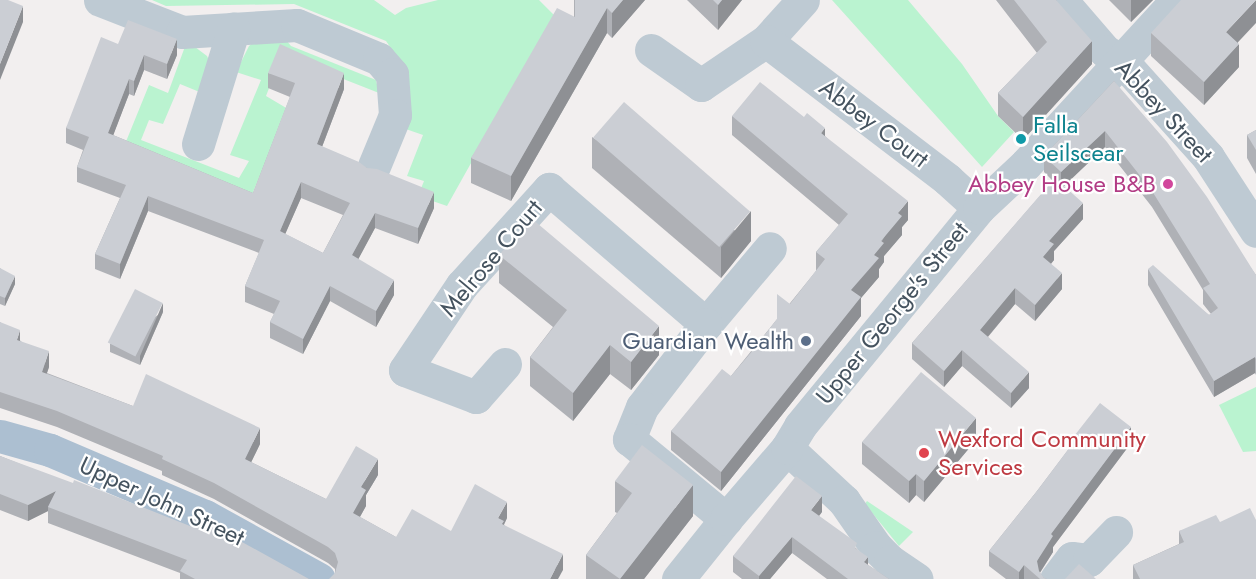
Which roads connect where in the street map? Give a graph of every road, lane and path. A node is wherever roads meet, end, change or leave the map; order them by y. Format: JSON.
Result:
{"nodes":[{"id":1,"x":100,"y":0,"type":"edge"},
{"id":2,"x":803,"y":0,"type":"edge"},
{"id":3,"x":1061,"y":0,"type":"edge"},
{"id":4,"x":1177,"y":0,"type":"edge"},
{"id":5,"x":234,"y":28,"type":"junction"},
{"id":6,"x":766,"y":40,"type":"junction"},
{"id":7,"x":651,"y":50,"type":"dead end"},
{"id":8,"x":1122,"y":61,"type":"junction"},
{"id":9,"x":198,"y":144,"type":"dead end"},
{"id":10,"x":374,"y":166,"type":"edge"},
{"id":11,"x":979,"y":208,"type":"junction"},
{"id":12,"x":1256,"y":231,"type":"edge"},
{"id":13,"x":770,"y":248,"type":"dead end"},
{"id":14,"x":706,"y":324,"type":"junction"},
{"id":15,"x":505,"y":364,"type":"dead end"},
{"id":16,"x":0,"y":436,"type":"edge"},
{"id":17,"x":787,"y":448,"type":"junction"},
{"id":18,"x":726,"y":519,"type":"junction"},
{"id":19,"x":1116,"y":532,"type":"dead end"},
{"id":20,"x":319,"y":579,"type":"edge"},
{"id":21,"x":678,"y":579,"type":"edge"},
{"id":22,"x":917,"y":579,"type":"edge"},
{"id":23,"x":1056,"y":579,"type":"edge"}],
"edges":[{"from":1,"to":5,"type":"street"},
{"from":2,"to":6,"type":"street"},
{"from":3,"to":8,"type":"street","name":"Abbey Street"},
{"from":4,"to":8,"type":"street","name":"Upper George's Street"},
{"from":5,"to":9,"type":"street"},
{"from":5,"to":10,"type":"street"},
{"from":6,"to":7,"type":"street"},
{"from":6,"to":11,"type":"street","name":"Abbey Court"},
{"from":8,"to":11,"type":"street","name":"Upper George's Street"},
{"from":8,"to":12,"type":"street","name":"Abbey Street"},
{"from":11,"to":17,"type":"street","name":"Upper George's Street"},
{"from":13,"to":14,"type":"street"},
{"from":14,"to":15,"type":"street","name":"Melrose Court"},
{"from":14,"to":18,"type":"street"},
{"from":16,"to":20,"type":"main road","name":"Upper John Street"},
{"from":17,"to":18,"type":"street","name":"Upper George's Street"},
{"from":17,"to":22,"type":"street"},
{"from":18,"to":21,"type":"street","name":"Upper George's Street"},
{"from":19,"to":23,"type":"street"}]}
